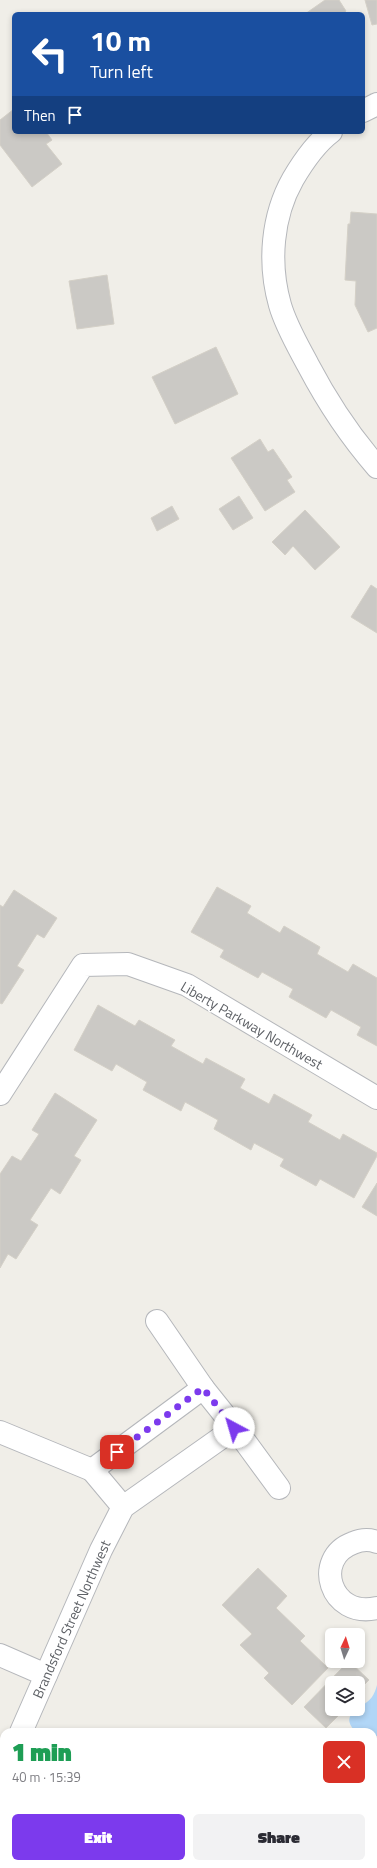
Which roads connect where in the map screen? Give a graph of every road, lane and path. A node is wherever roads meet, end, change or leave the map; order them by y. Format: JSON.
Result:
{"nodes":[{"id":1,"x":377,"y":104,"type":"edge"},
{"id":2,"x":365,"y":109,"type":"edge"},
{"id":3,"x":328,"y":134,"type":"edge"},
{"id":4,"x":377,"y":467,"type":"edge"},
{"id":5,"x":0,"y":1094,"type":"edge"},
{"id":6,"x":377,"y":1098,"type":"edge"},
{"id":7,"x":157,"y":1321,"type":"dead end"},
{"id":8,"x":203,"y":1388,"type":"junction"},
{"id":9,"x":234,"y":1428,"type":"junction"},
{"id":10,"x":0,"y":1432,"type":"edge"},
{"id":11,"x":92,"y":1470,"type":"junction"},
{"id":12,"x":279,"y":1488,"type":"dead end"},
{"id":13,"x":123,"y":1507,"type":"junction"},
{"id":14,"x":377,"y":1542,"type":"edge"},
{"id":15,"x":377,"y":1608,"type":"edge"},
{"id":16,"x":0,"y":1655,"type":"edge"},
{"id":17,"x":46,"y":1675,"type":"junction"},
{"id":18,"x":23,"y":1728,"type":"edge"}],
"edges":[{"from":1,"to":2,"type":"street"},
{"from":3,"to":4,"type":"street"},
{"from":5,"to":6,"type":"street","name":"Liberty Parkway Northwest"},
{"from":7,"to":8,"type":"street"},
{"from":8,"to":9,"type":"street"},
{"from":8,"to":11,"type":"street"},
{"from":9,"to":12,"type":"street"},
{"from":9,"to":13,"type":"street"},
{"from":10,"to":11,"type":"street"},
{"from":11,"to":13,"type":"street"},
{"from":13,"to":17,"type":"street","name":"Brandsford Street Northwest"},
{"from":14,"to":15,"type":"street"},
{"from":16,"to":17,"type":"street"},
{"from":17,"to":18,"type":"street","name":"Brandsford Street Northwest"}]}
